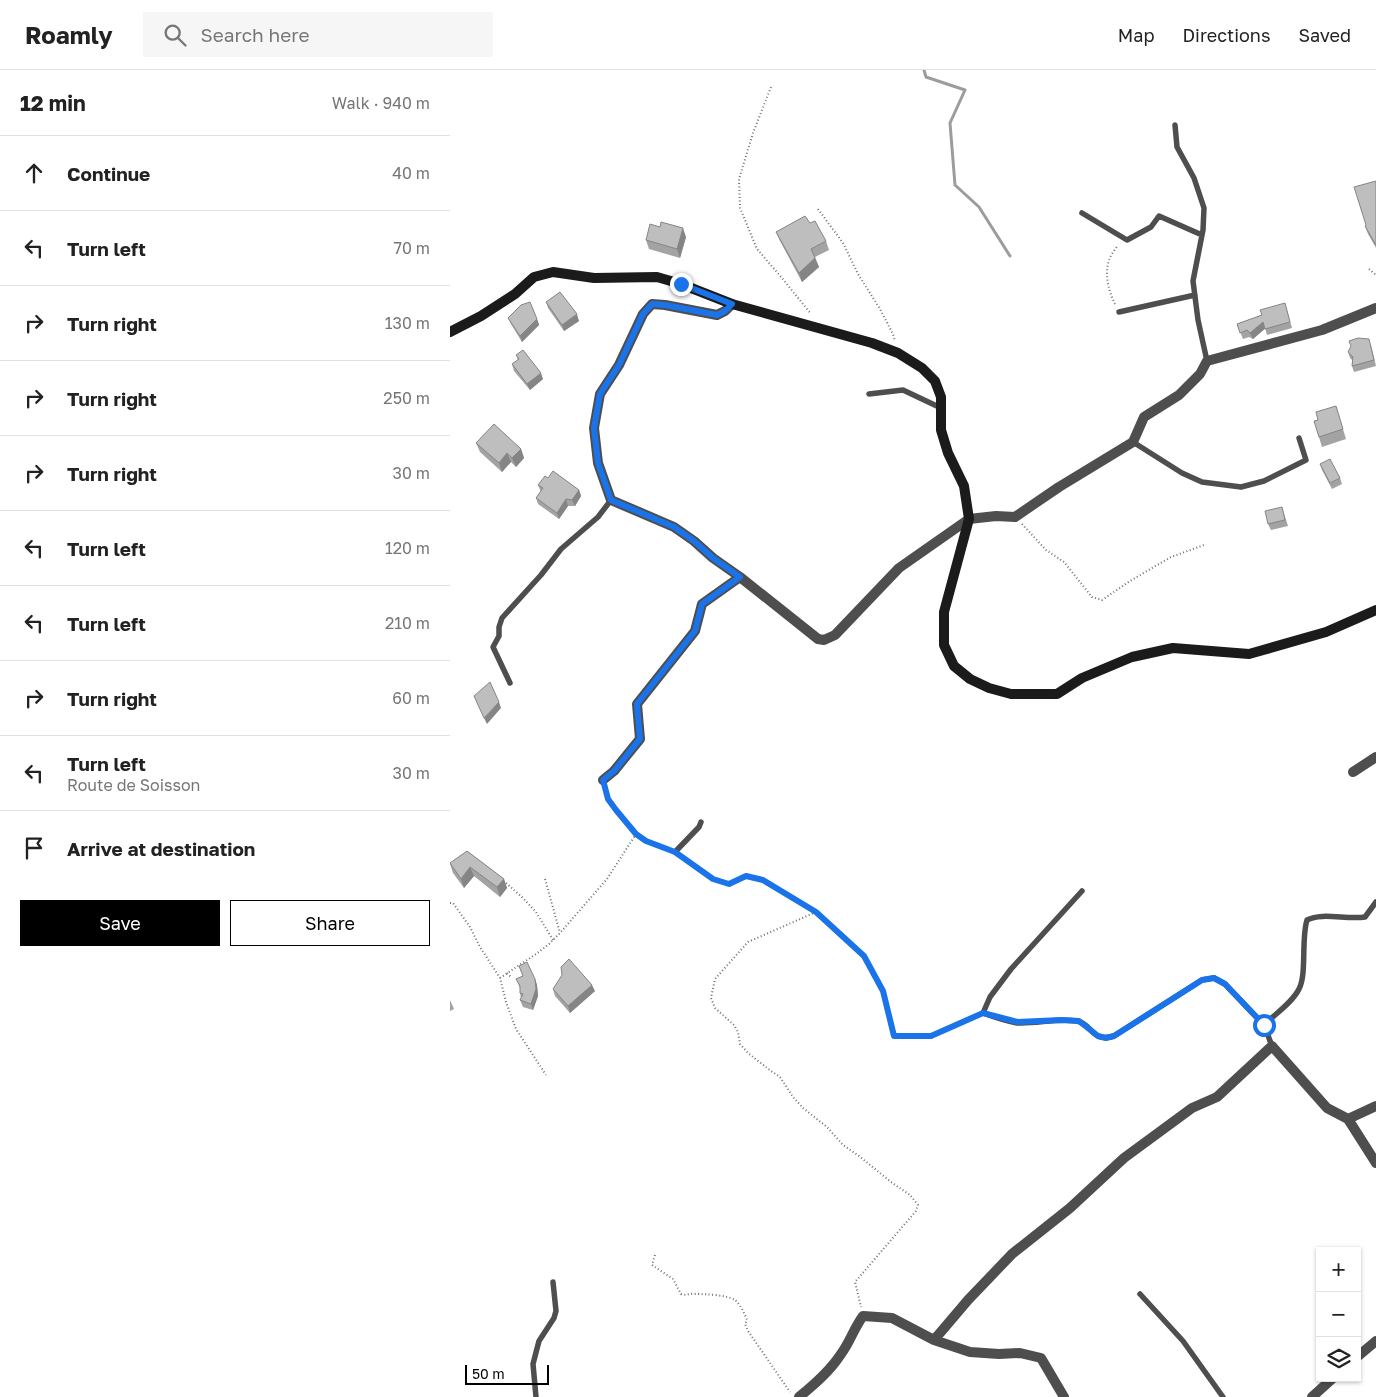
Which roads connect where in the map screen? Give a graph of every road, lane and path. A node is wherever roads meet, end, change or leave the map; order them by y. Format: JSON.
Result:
{"nodes":[{"id":1,"x":770,"y":88,"type":"dead end"},
{"id":2,"x":1176,"y":125,"type":"dead end"},
{"id":3,"x":818,"y":209,"type":"dead end"},
{"id":4,"x":1082,"y":213,"type":"dead end"},
{"id":5,"x":1117,"y":233,"type":"junction"},
{"id":6,"x":1202,"y":235,"type":"junction"},
{"id":7,"x":1369,"y":269,"type":"dead end"},
{"id":8,"x":1376,"y":274,"type":"edge"},
{"id":9,"x":1195,"y":295,"type":"junction"},
{"id":10,"x":732,"y":304,"type":"junction"},
{"id":11,"x":1376,"y":308,"type":"edge"},
{"id":12,"x":1119,"y":312,"type":"joint"},
{"id":13,"x":821,"y":329,"type":"junction"},
{"id":14,"x":450,"y":332,"type":"edge"},
{"id":15,"x":898,"y":354,"type":"junction"},
{"id":16,"x":1206,"y":361,"type":"junction"},
{"id":17,"x":869,"y":394,"type":"dead end"},
{"id":18,"x":941,"y":408,"type":"junction"},
{"id":19,"x":1299,"y":438,"type":"dead end"},
{"id":20,"x":1133,"y":442,"type":"junction"},
{"id":21,"x":611,"y":500,"type":"junction"},
{"id":22,"x":1015,"y":517,"type":"junction"},
{"id":23,"x":969,"y":519,"type":"junction"},
{"id":24,"x":1204,"y":545,"type":"dead end"},
{"id":25,"x":740,"y":577,"type":"junction"},
{"id":26,"x":1376,"y":610,"type":"edge"},
{"id":27,"x":510,"y":683,"type":"dead end"},
{"id":28,"x":1376,"y":757,"type":"edge"},
{"id":29,"x":1353,"y":772,"type":"dead end"},
{"id":30,"x":603,"y":780,"type":"joint"},
{"id":31,"x":701,"y":822,"type":"dead end"},
{"id":32,"x":636,"y":834,"type":"junction"},
{"id":33,"x":675,"y":852,"type":"junction"},
{"id":34,"x":544,"y":879,"type":"dead end"},
{"id":35,"x":506,"y":883,"type":"edge"},
{"id":36,"x":1082,"y":892,"type":"dead end"},
{"id":37,"x":1376,"y":902,"type":"edge"},
{"id":38,"x":450,"y":903,"type":"edge"},
{"id":39,"x":816,"y":912,"type":"junction"},
{"id":40,"x":560,"y":933,"type":"junction"},
{"id":41,"x":553,"y":940,"type":"junction"},
{"id":42,"x":507,"y":973,"type":"junction"},
{"id":43,"x":511,"y":977,"type":"dead end"},
{"id":44,"x":500,"y":978,"type":"junction"},
{"id":45,"x":983,"y":1013,"type":"junction"},
{"id":46,"x":1264,"y":1025,"type":"junction"},
{"id":47,"x":1272,"y":1046,"type":"junction"},
{"id":48,"x":546,"y":1075,"type":"dead end"},
{"id":49,"x":1376,"y":1106,"type":"edge"},
{"id":50,"x":1348,"y":1119,"type":"junction"},
{"id":51,"x":1376,"y":1163,"type":"edge"},
{"id":52,"x":655,"y":1255,"type":"dead end"},
{"id":53,"x":552,"y":1282,"type":"dead end"},
{"id":54,"x":1140,"y":1294,"type":"dead end"},
{"id":55,"x":864,"y":1316,"type":"junction"},
{"id":56,"x":934,"y":1340,"type":"junction"},
{"id":57,"x":1376,"y":1341,"type":"edge"},
{"id":58,"x":1361,"y":1354,"type":"edge"},
{"id":59,"x":1329,"y":1382,"type":"edge"},
{"id":60,"x":536,"y":1397,"type":"edge"},
{"id":61,"x":792,"y":1397,"type":"edge"},
{"id":62,"x":799,"y":1397,"type":"edge"},
{"id":63,"x":1064,"y":1397,"type":"edge"},
{"id":64,"x":1223,"y":1397,"type":"edge"},
{"id":65,"x":1312,"y":1397,"type":"edge"}],
"edges":[{"from":1,"to":13,"type":"path"},
{"from":2,"to":6,"type":"lane"},
{"from":3,"to":15,"type":"path"},
{"from":4,"to":5,"type":"lane"},
{"from":5,"to":6,"type":"lane"},
{"from":5,"to":12,"type":"path"},
{"from":6,"to":9,"type":"lane"},
{"from":7,"to":8,"type":"path"},
{"from":9,"to":12,"type":"lane"},
{"from":9,"to":16,"type":"lane"},
{"from":10,"to":13,"type":"street"},
{"from":10,"to":14,"type":"street"},
{"from":10,"to":21,"type":"street"},
{"from":11,"to":16,"type":"street"},
{"from":13,"to":15,"type":"street"},
{"from":15,"to":18,"type":"street"},
{"from":16,"to":20,"type":"street"},
{"from":17,"to":18,"type":"lane"},
{"from":18,"to":23,"type":"street"},
{"from":19,"to":20,"type":"lane"},
{"from":20,"to":22,"type":"street"},
{"from":21,"to":25,"type":"street"},
{"from":21,"to":27,"type":"lane"},
{"from":22,"to":23,"type":"street"},
{"from":22,"to":24,"type":"path"},
{"from":23,"to":25,"type":"street"},
{"from":23,"to":26,"type":"street"},
{"from":25,"to":30,"type":"street"},
{"from":28,"to":29,"type":"street"},
{"from":30,"to":32,"type":"path"},
{"from":31,"to":33,"type":"lane"},
{"from":32,"to":33,"type":"path"},
{"from":32,"to":40,"type":"path"},
{"from":33,"to":39,"type":"path"},
{"from":34,"to":40,"type":"path"},
{"from":35,"to":41,"type":"path"},
{"from":36,"to":45,"type":"lane"},
{"from":37,"to":46,"type":"lane"},
{"from":38,"to":44,"type":"path"},
{"from":39,"to":45,"type":"path"},
{"from":39,"to":55,"type":"path"},
{"from":40,"to":41,"type":"path"},
{"from":41,"to":42,"type":"path"},
{"from":42,"to":43,"type":"path"},
{"from":42,"to":44,"type":"path"},
{"from":44,"to":48,"type":"path"},
{"from":45,"to":46,"type":"lane"},
{"from":46,"to":47,"type":"lane"},
{"from":47,"to":50,"type":"street"},
{"from":47,"to":56,"type":"street"},
{"from":49,"to":50,"type":"street"},
{"from":50,"to":51,"type":"street"},
{"from":52,"to":61,"type":"path"},
{"from":53,"to":60,"type":"lane"},
{"from":54,"to":64,"type":"lane"},
{"from":55,"to":56,"type":"street"},
{"from":55,"to":62,"type":"street"},
{"from":56,"to":63,"type":"street"},
{"from":57,"to":58,"type":"street"},
{"from":59,"to":65,"type":"street"}]}
